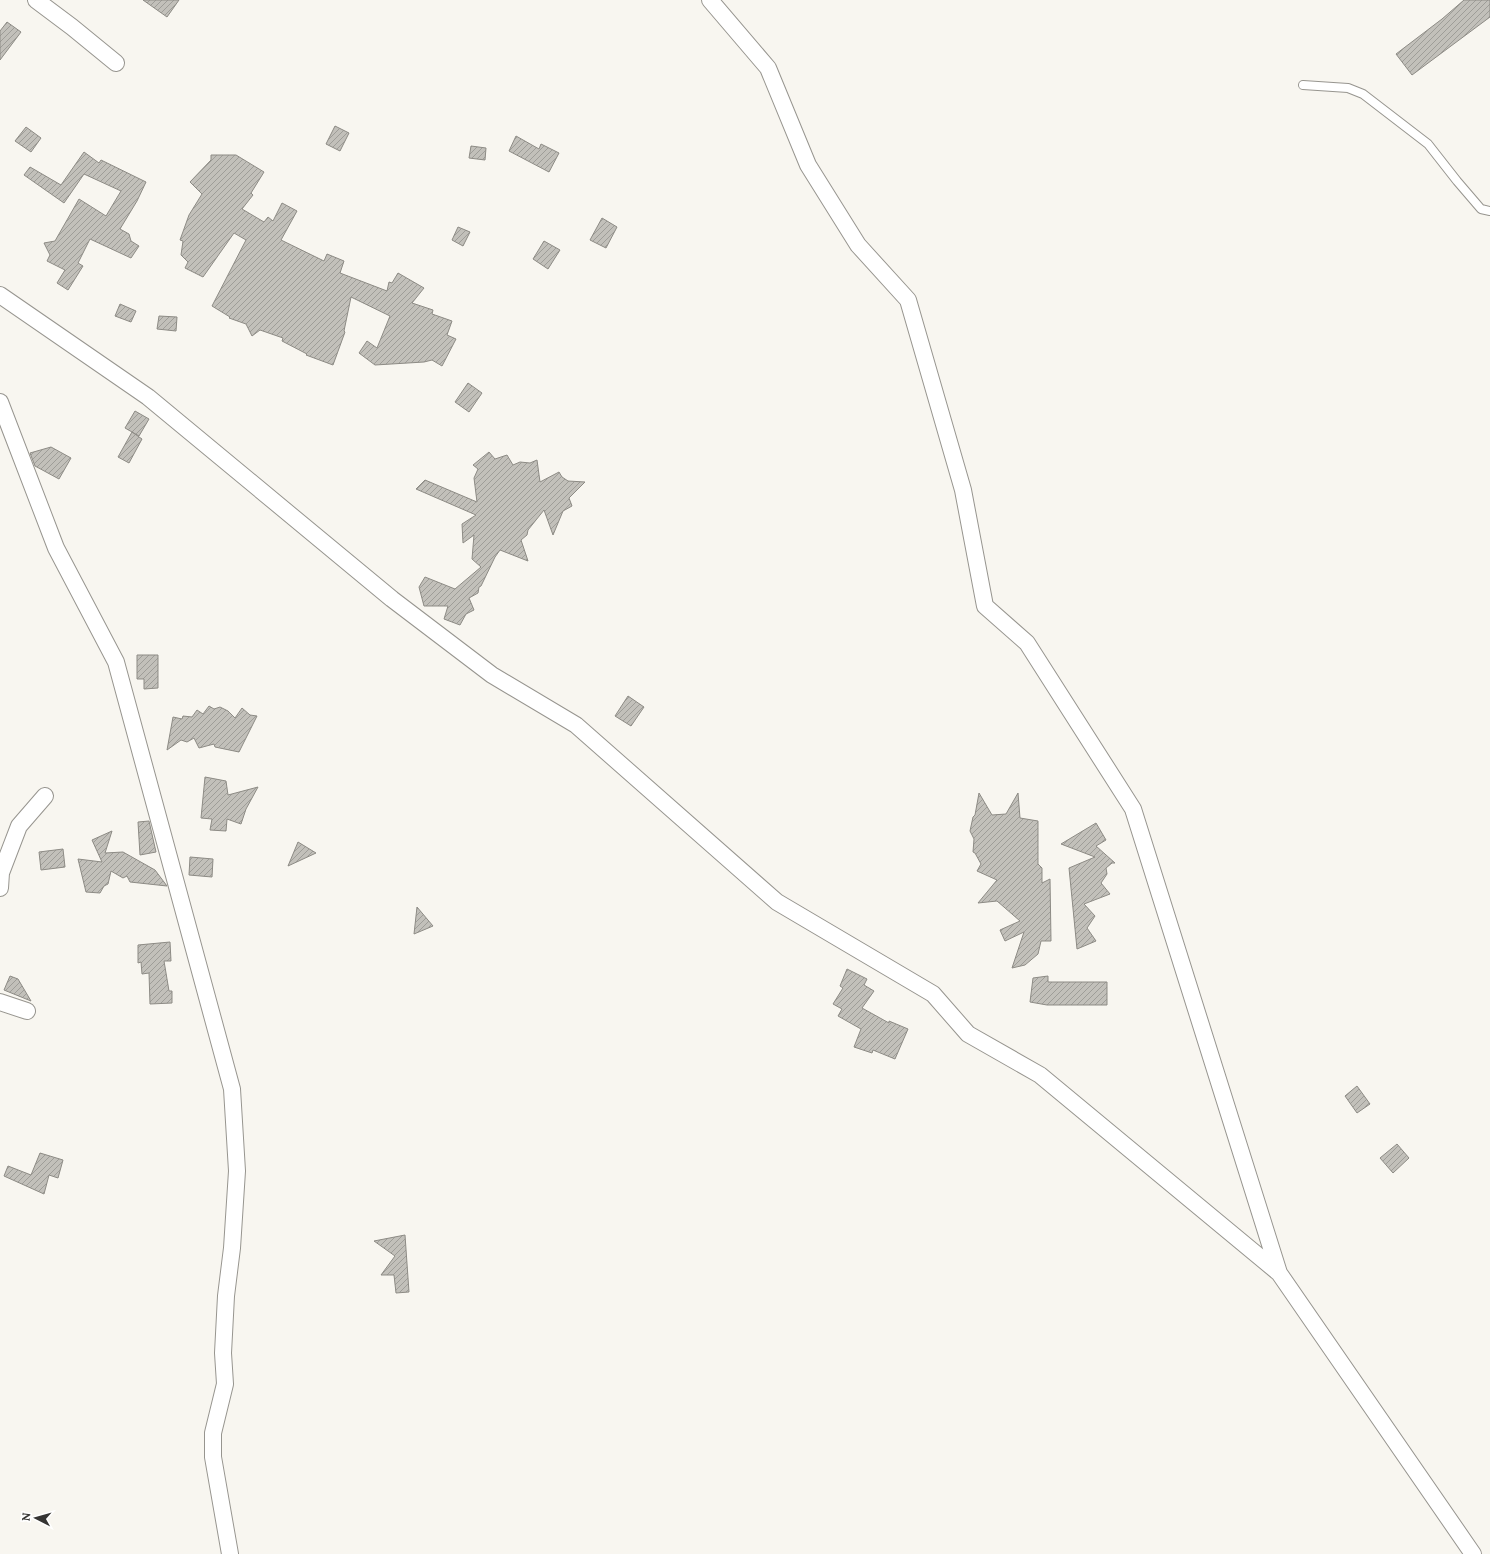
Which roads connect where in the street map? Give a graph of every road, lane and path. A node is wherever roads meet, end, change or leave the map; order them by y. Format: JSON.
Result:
{"nodes":[{"id":1,"x":36,"y":0,"type":"edge"},
{"id":2,"x":710,"y":0,"type":"edge"},
{"id":3,"x":116,"y":63,"type":"dead end"},
{"id":4,"x":1303,"y":85,"type":"dead end"},
{"id":5,"x":1490,"y":211,"type":"edge"},
{"id":6,"x":0,"y":295,"type":"edge"},
{"id":7,"x":0,"y":402,"type":"edge"},
{"id":8,"x":45,"y":796,"type":"dead end"},
{"id":9,"x":0,"y":888,"type":"edge"},
{"id":10,"x":0,"y":1002,"type":"edge"},
{"id":11,"x":27,"y":1011,"type":"dead end"},
{"id":12,"x":1279,"y":1273,"type":"junction"},
{"id":13,"x":230,"y":1554,"type":"edge"},
{"id":14,"x":1474,"y":1554,"type":"edge"}],
"edges":[{"from":1,"to":3,"type":"street"},
{"from":2,"to":12,"type":"street"},
{"from":4,"to":5,"type":"lane"},
{"from":6,"to":12,"type":"street"},
{"from":7,"to":13,"type":"street"},
{"from":8,"to":9,"type":"street"},
{"from":10,"to":11,"type":"street"},
{"from":12,"to":14,"type":"street"}]}
